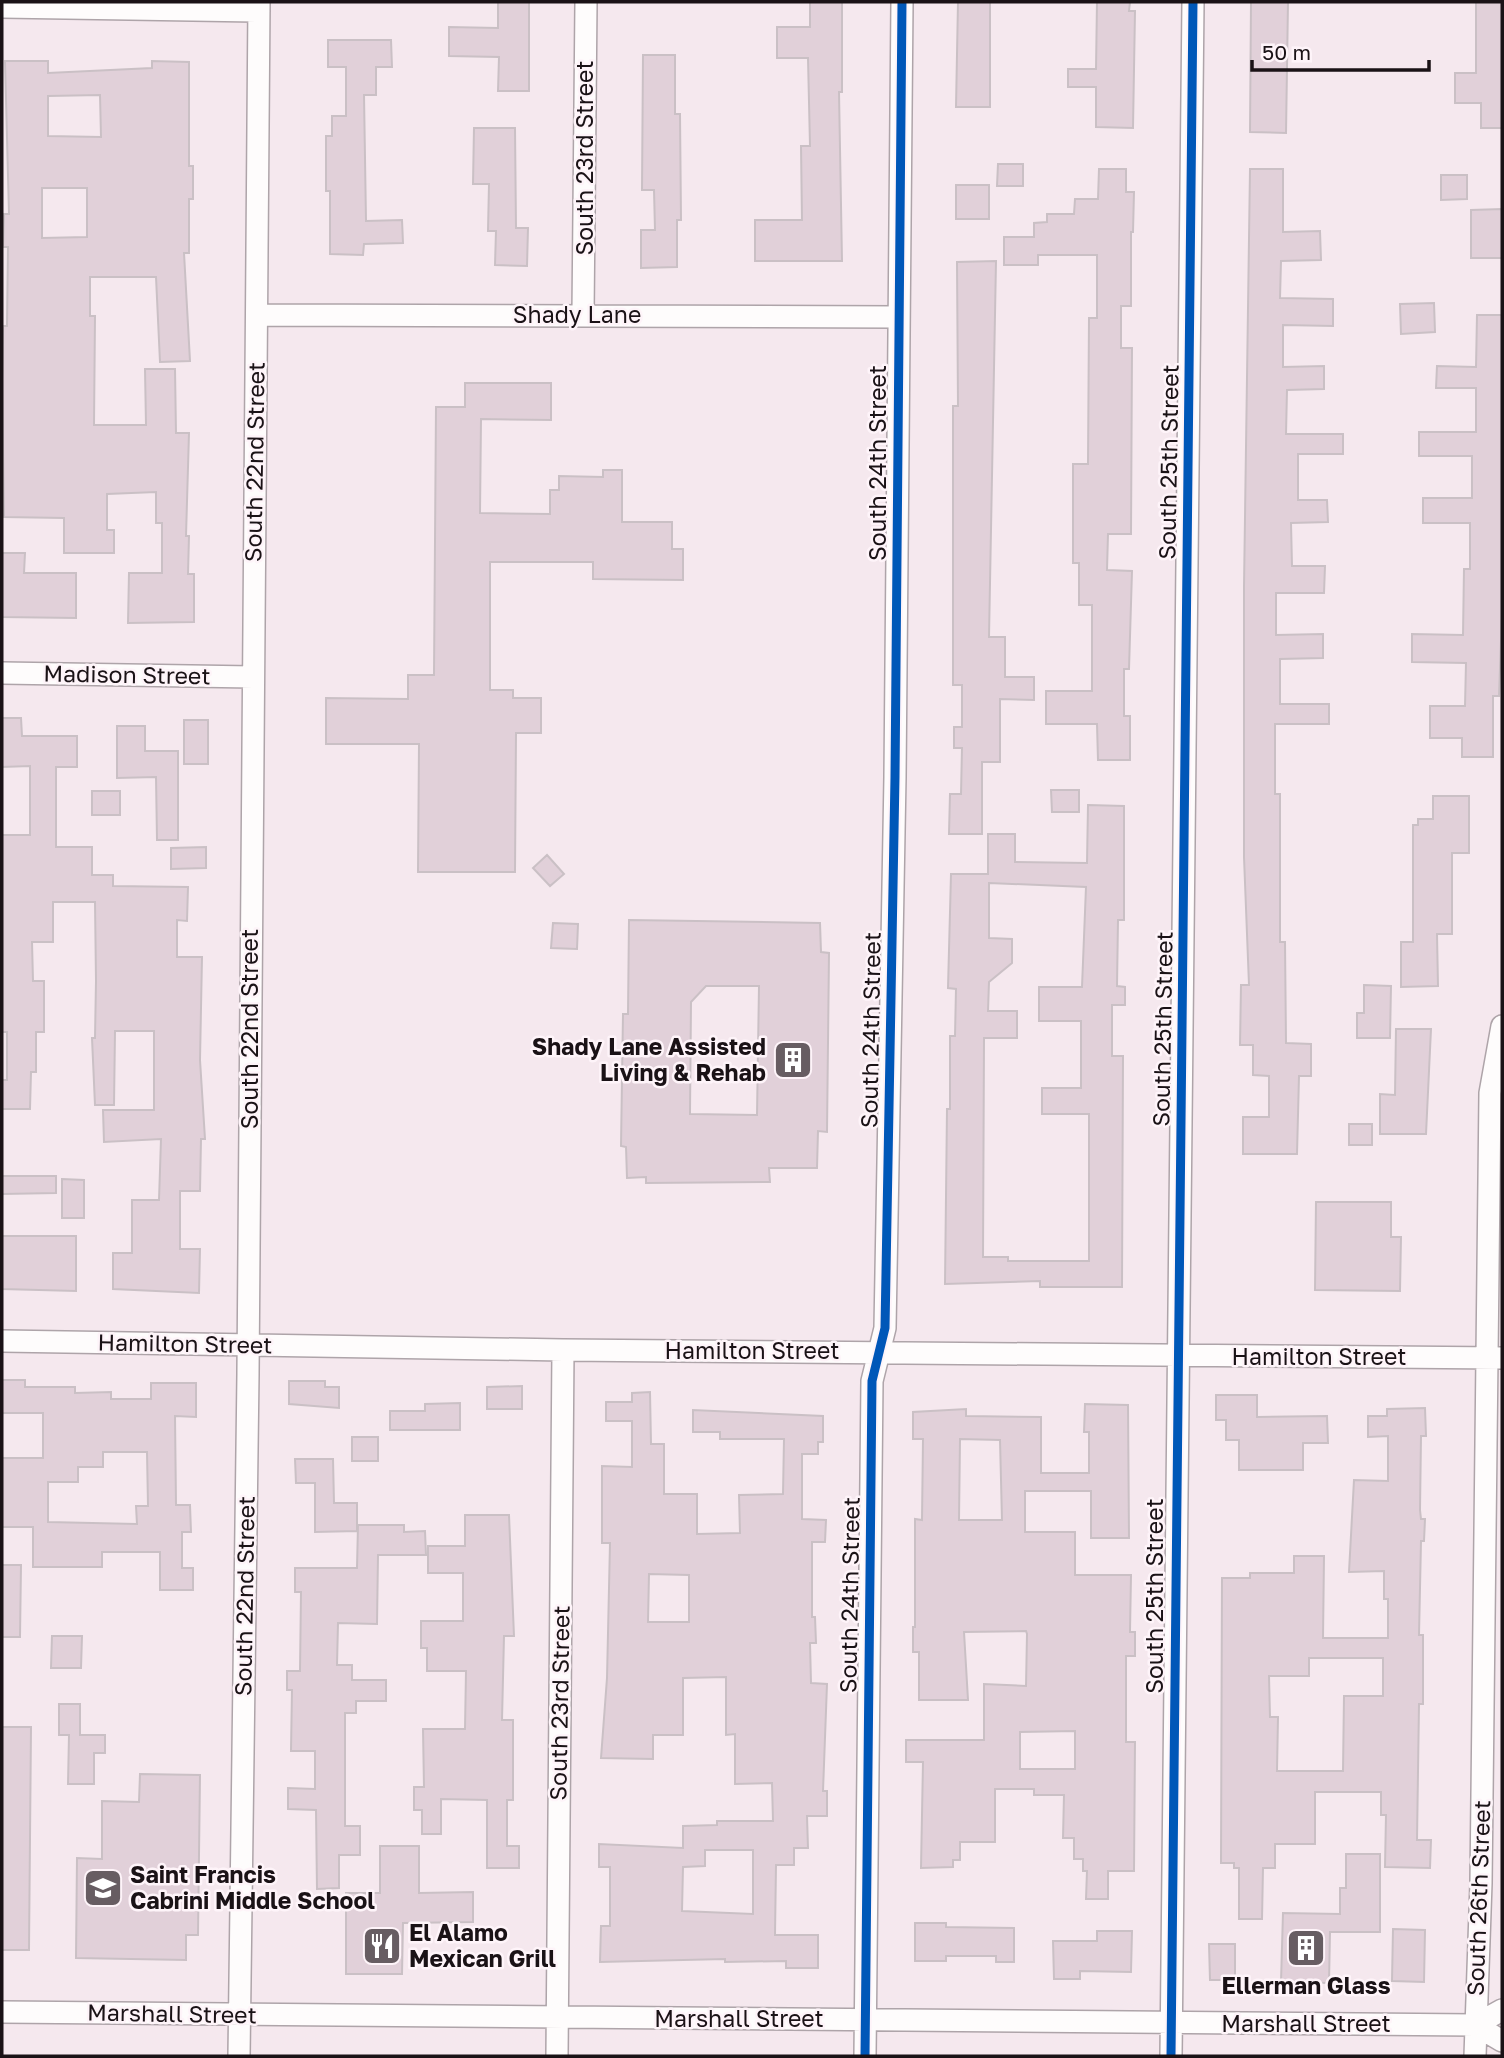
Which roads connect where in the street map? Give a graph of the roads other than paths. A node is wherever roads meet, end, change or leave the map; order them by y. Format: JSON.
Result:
{"nodes":[{"id":1,"x":586,"y":2,"type":"edge"},
{"id":2,"x":902,"y":2,"type":"edge"},
{"id":3,"x":1193,"y":2,"type":"edge"},
{"id":4,"x":259,"y":6,"type":"edge"},
{"id":5,"x":2,"y":7,"type":"edge"},
{"id":6,"x":257,"y":315,"type":"junction"},
{"id":7,"x":583,"y":315,"type":"junction"},
{"id":8,"x":898,"y":317,"type":"junction"},
{"id":9,"x":2,"y":673,"type":"edge"},
{"id":10,"x":253,"y":677,"type":"junction"},
{"id":11,"x":1502,"y":1027,"type":"edge"},
{"id":12,"x":2,"y":1341,"type":"edge"},
{"id":13,"x":248,"y":1344,"type":"junction"},
{"id":14,"x":564,"y":1350,"type":"junction"},
{"id":15,"x":878,"y":1352,"type":"junction"},
{"id":16,"x":1178,"y":1355,"type":"junction"},
{"id":17,"x":1495,"y":1358,"type":"edge"},
{"id":18,"x":1502,"y":2010,"type":"edge"},
{"id":19,"x":2,"y":2012,"type":"edge"},
{"id":20,"x":239,"y":2014,"type":"junction"},
{"id":21,"x":558,"y":2018,"type":"junction"},
{"id":22,"x":865,"y":2020,"type":"junction"},
{"id":23,"x":1171,"y":2024,"type":"junction"},
{"id":24,"x":1475,"y":2025,"type":"junction"},
{"id":25,"x":1502,"y":2041,"type":"edge"},
{"id":26,"x":239,"y":2056,"type":"edge"},
{"id":27,"x":558,"y":2056,"type":"edge"},
{"id":28,"x":865,"y":2056,"type":"edge"},
{"id":29,"x":1171,"y":2056,"type":"edge"},
{"id":30,"x":1475,"y":2056,"type":"edge"}],
"edges":[{"from":1,"to":7,"type":"street","name":"South 23rd Street"},
{"from":2,"to":8,"type":"street","name":"South 24th Street"},
{"from":3,"to":16,"type":"street","name":"South 25th Street"},
{"from":4,"to":5,"type":"street"},
{"from":4,"to":6,"type":"street","name":"South 22nd Street"},
{"from":6,"to":7,"type":"street","name":"Shady Lane"},
{"from":6,"to":10,"type":"street","name":"South 22nd Street"},
{"from":7,"to":8,"type":"street","name":"Shady Lane"},
{"from":8,"to":15,"type":"street","name":"South 24th Street"},
{"from":9,"to":10,"type":"street","name":"Madison Street"},
{"from":10,"to":13,"type":"street","name":"South 22nd Street"},
{"from":11,"to":17,"type":"street","name":"South 26th Street"},
{"from":12,"to":13,"type":"street","name":"Hamilton Street"},
{"from":13,"to":14,"type":"street","name":"Hamilton Street"},
{"from":13,"to":20,"type":"street","name":"South 22nd Street"},
{"from":14,"to":15,"type":"street","name":"Hamilton Street"},
{"from":14,"to":21,"type":"street","name":"South 23rd Street"},
{"from":15,"to":16,"type":"street","name":"Hamilton Street"},
{"from":15,"to":22,"type":"street","name":"South 24th Street"},
{"from":16,"to":17,"type":"street","name":"Hamilton Street"},
{"from":16,"to":23,"type":"street","name":"South 25th Street"},
{"from":17,"to":24,"type":"street","name":"South 26th Street"},
{"from":18,"to":24,"type":"street","name":"Marshall Street"},
{"from":19,"to":20,"type":"street","name":"Marshall Street"},
{"from":20,"to":21,"type":"street","name":"Marshall Street"},
{"from":20,"to":26,"type":"street","name":"South 22nd Street"},
{"from":21,"to":22,"type":"street","name":"Marshall Street"},
{"from":21,"to":27,"type":"street","name":"South 23rd Street"},
{"from":22,"to":23,"type":"street","name":"Marshall Street"},
{"from":22,"to":28,"type":"street","name":"South 24th Street"},
{"from":23,"to":24,"type":"street","name":"Marshall Street"},
{"from":23,"to":29,"type":"street","name":"South 25th Street"},
{"from":24,"to":25,"type":"street"},
{"from":24,"to":30,"type":"street","name":"South 26th Street"}]}
